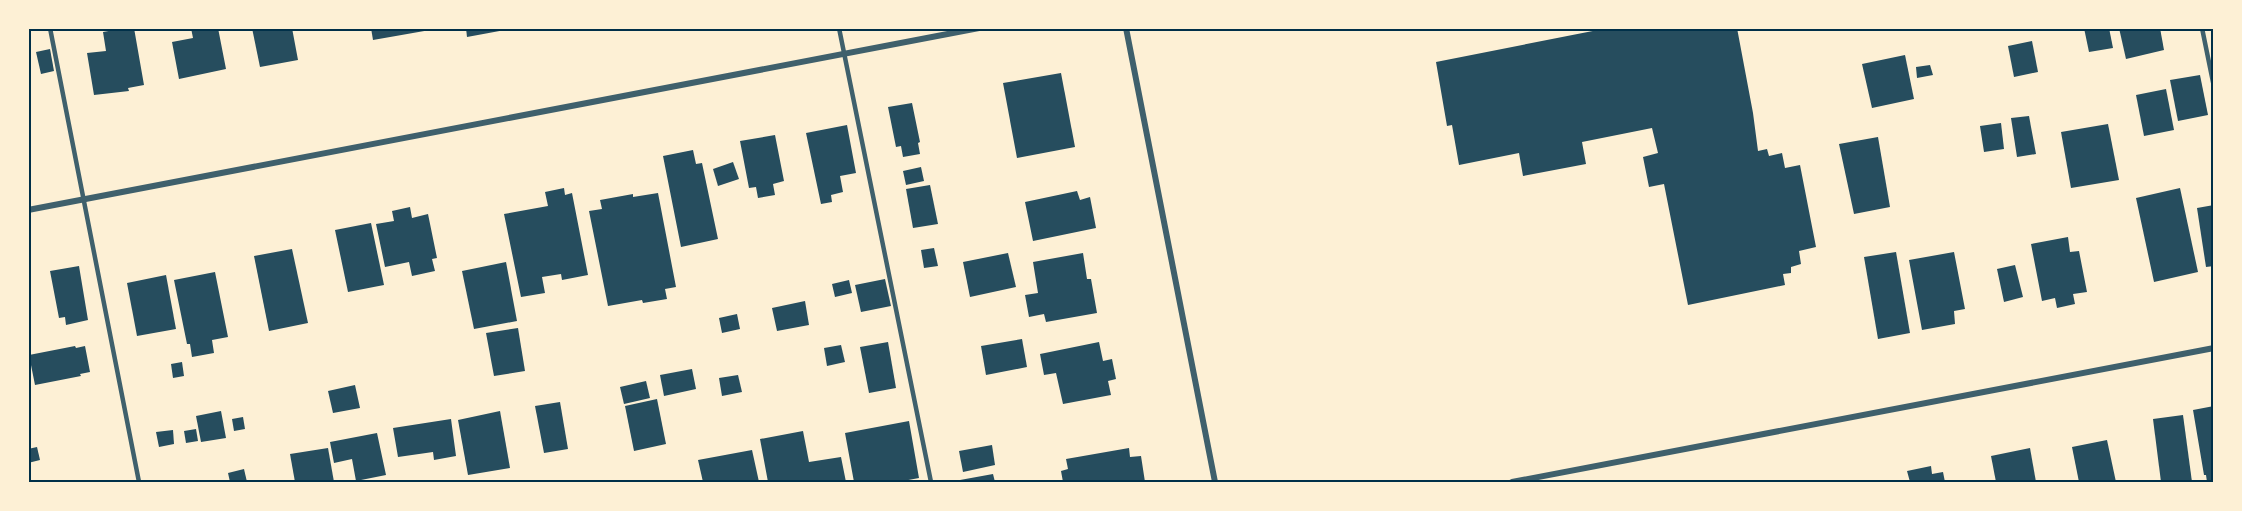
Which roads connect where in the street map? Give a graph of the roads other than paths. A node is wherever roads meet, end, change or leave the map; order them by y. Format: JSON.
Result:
{"nodes":[{"id":1,"x":50,"y":28,"type":"edge"},
{"id":2,"x":839,"y":28,"type":"edge"},
{"id":3,"x":979,"y":28,"type":"edge"},
{"id":4,"x":1126,"y":28,"type":"edge"},
{"id":5,"x":2202,"y":28,"type":"edge"},
{"id":6,"x":844,"y":54,"type":"junction"},
{"id":7,"x":2214,"y":87,"type":"edge"},
{"id":8,"x":84,"y":199,"type":"junction"},
{"id":9,"x":28,"y":210,"type":"edge"},
{"id":10,"x":2214,"y":348,"type":"edge"},
{"id":11,"x":139,"y":483,"type":"edge"},
{"id":12,"x":931,"y":483,"type":"edge"},
{"id":13,"x":1215,"y":483,"type":"edge"},
{"id":14,"x":1512,"y":483,"type":"edge"}],
"edges":[{"from":1,"to":8,"type":"lane"},
{"from":2,"to":6,"type":"lane"},
{"from":3,"to":6,"type":"street"},
{"from":4,"to":13,"type":"street"},
{"from":5,"to":7,"type":"lane"},
{"from":6,"to":8,"type":"street"},
{"from":6,"to":12,"type":"lane"},
{"from":8,"to":9,"type":"street"},
{"from":8,"to":11,"type":"lane"},
{"from":10,"to":14,"type":"street"}]}
